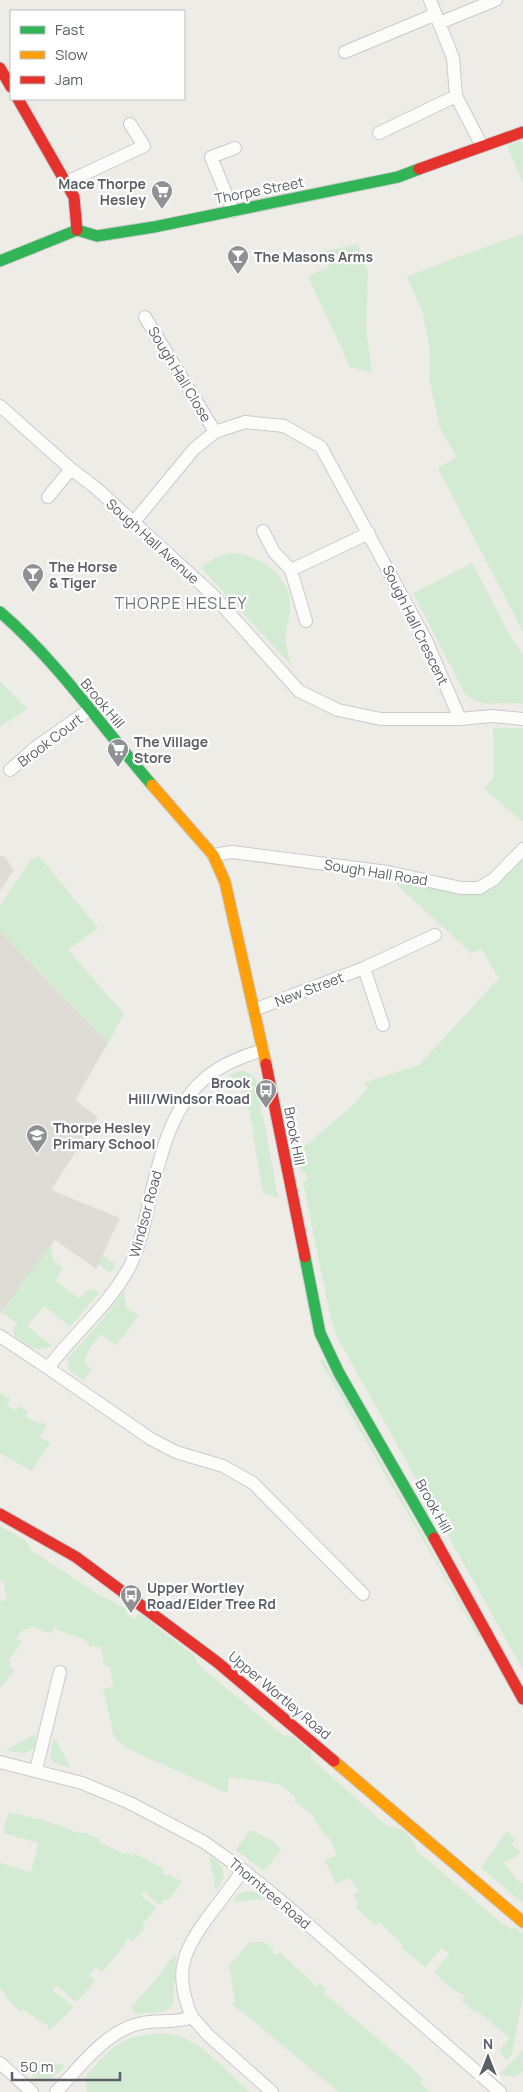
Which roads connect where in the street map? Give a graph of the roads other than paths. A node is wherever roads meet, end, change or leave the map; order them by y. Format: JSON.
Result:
{"nodes":[{"id":1,"x":430,"y":0,"type":"edge"},
{"id":2,"x":496,"y":0,"type":"edge"},
{"id":3,"x":438,"y":18,"type":"junction"},
{"id":4,"x":345,"y":52,"type":"dead end"},
{"id":5,"x":0,"y":68,"type":"edge"},
{"id":6,"x":10,"y":85,"type":"edge"},
{"id":7,"x":456,"y":96,"type":"junction"},
{"id":8,"x":19,"y":100,"type":"edge"},
{"id":9,"x":130,"y":124,"type":"dead end"},
{"id":10,"x":523,"y":132,"type":"edge"},
{"id":11,"x":378,"y":133,"type":"dead end"},
{"id":12,"x":482,"y":146,"type":"junction"},
{"id":13,"x":235,"y":148,"type":"dead end"},
{"id":14,"x":67,"y":182,"type":"junction"},
{"id":15,"x":233,"y":211,"type":"junction"},
{"id":16,"x":77,"y":230,"type":"junction"},
{"id":17,"x":0,"y":261,"type":"edge"},
{"id":18,"x":145,"y":317,"type":"dead end"},
{"id":19,"x":0,"y":406,"type":"edge"},
{"id":20,"x":215,"y":432,"type":"junction"},
{"id":21,"x":71,"y":469,"type":"junction"},
{"id":22,"x":48,"y":497,"type":"dead end"},
{"id":23,"x":133,"y":523,"type":"junction"},
{"id":24,"x":263,"y":531,"type":"dead end"},
{"id":25,"x":369,"y":533,"type":"junction"},
{"id":26,"x":291,"y":570,"type":"junction"},
{"id":27,"x":0,"y":612,"type":"edge"},
{"id":28,"x":306,"y":621,"type":"dead end"},
{"id":29,"x":89,"y":710,"type":"junction"},
{"id":30,"x":460,"y":719,"type":"junction"},
{"id":31,"x":523,"y":719,"type":"edge"},
{"id":32,"x":10,"y":770,"type":"dead end"},
{"id":33,"x":523,"y":848,"type":"edge"},
{"id":34,"x":214,"y":855,"type":"junction"},
{"id":35,"x":435,"y":935,"type":"dead end"},
{"id":36,"x":364,"y":968,"type":"junction"},
{"id":37,"x":254,"y":1010,"type":"junction"},
{"id":38,"x":383,"y":1026,"type":"dead end"},
{"id":39,"x":263,"y":1050,"type":"junction"},
{"id":40,"x":0,"y":1336,"type":"edge"},
{"id":41,"x":48,"y":1368,"type":"junction"},
{"id":42,"x":0,"y":1514,"type":"edge"},
{"id":43,"x":362,"y":1594,"type":"dead end"},
{"id":44,"x":60,"y":1672,"type":"dead end"},
{"id":45,"x":523,"y":1699,"type":"edge"},
{"id":46,"x":0,"y":1762,"type":"edge"},
{"id":47,"x":36,"y":1770,"type":"junction"},
{"id":48,"x":243,"y":1870,"type":"junction"},
{"id":49,"x":523,"y":1922,"type":"edge"},
{"id":50,"x":192,"y":2017,"type":"junction"},
{"id":51,"x":0,"y":2063,"type":"edge"},
{"id":52,"x":32,"y":2092,"type":"edge"},
{"id":53,"x":56,"y":2092,"type":"edge"},
{"id":54,"x":272,"y":2092,"type":"edge"},
{"id":55,"x":500,"y":2092,"type":"edge"}],
"edges":[{"from":1,"to":3,"type":"street"},
{"from":2,"to":3,"type":"street"},
{"from":3,"to":4,"type":"street"},
{"from":3,"to":7,"type":"street"},
{"from":5,"to":6,"type":"main road"},
{"from":7,"to":11,"type":"street"},
{"from":7,"to":12,"type":"street"},
{"from":8,"to":14,"type":"main road"},
{"from":9,"to":14,"type":"street"},
{"from":10,"to":12,"type":"main road","name":"Thorpe Street"},
{"from":12,"to":15,"type":"main road","name":"Thorpe Street"},
{"from":13,"to":15,"type":"street"},
{"from":14,"to":16,"type":"main road"},
{"from":15,"to":16,"type":"main road","name":"Thorpe Street"},
{"from":16,"to":17,"type":"main road"},
{"from":18,"to":20,"type":"street","name":"Sough Hall Close"},
{"from":19,"to":21,"type":"street","name":"Sough Hall Avenue"},
{"from":20,"to":23,"type":"street","name":"Sough Hall Crescent"},
{"from":20,"to":25,"type":"street","name":"Sough Hall Crescent"},
{"from":21,"to":22,"type":"street"},
{"from":21,"to":23,"type":"street","name":"Sough Hall Avenue"},
{"from":23,"to":30,"type":"street","name":"Sough Hall Avenue"},
{"from":24,"to":26,"type":"street"},
{"from":25,"to":26,"type":"street"},
{"from":25,"to":30,"type":"street","name":"Sough Hall Crescent"},
{"from":26,"to":28,"type":"street"},
{"from":27,"to":29,"type":"main road","name":"Brook Hill"},
{"from":29,"to":32,"type":"street","name":"Brook Court"},
{"from":29,"to":34,"type":"main road","name":"Brook Hill"},
{"from":30,"to":31,"type":"street","name":"Sough Hall Avenue"},
{"from":33,"to":34,"type":"street","name":"Sough Hall Road"},
{"from":34,"to":37,"type":"main road","name":"Brook Hill"},
{"from":35,"to":36,"type":"street","name":"New Street"},
{"from":36,"to":37,"type":"street","name":"New Street"},
{"from":36,"to":38,"type":"street"},
{"from":37,"to":39,"type":"main road","name":"Brook Hill"},
{"from":39,"to":41,"type":"street","name":"Windsor Road"},
{"from":39,"to":45,"type":"main road","name":"Brook Hill"},
{"from":40,"to":41,"type":"street"},
{"from":41,"to":43,"type":"street"},
{"from":42,"to":49,"type":"main road","name":"Upper Wortley Road"},
{"from":44,"to":47,"type":"street"},
{"from":46,"to":47,"type":"street","name":"Thorntree Road"},
{"from":47,"to":48,"type":"street","name":"Thorntree Road"},
{"from":48,"to":50,"type":"street"},
{"from":48,"to":55,"type":"street","name":"Thorntree Road"},
{"from":50,"to":53,"type":"street"},
{"from":50,"to":54,"type":"street"},
{"from":51,"to":52,"type":"street"}]}
